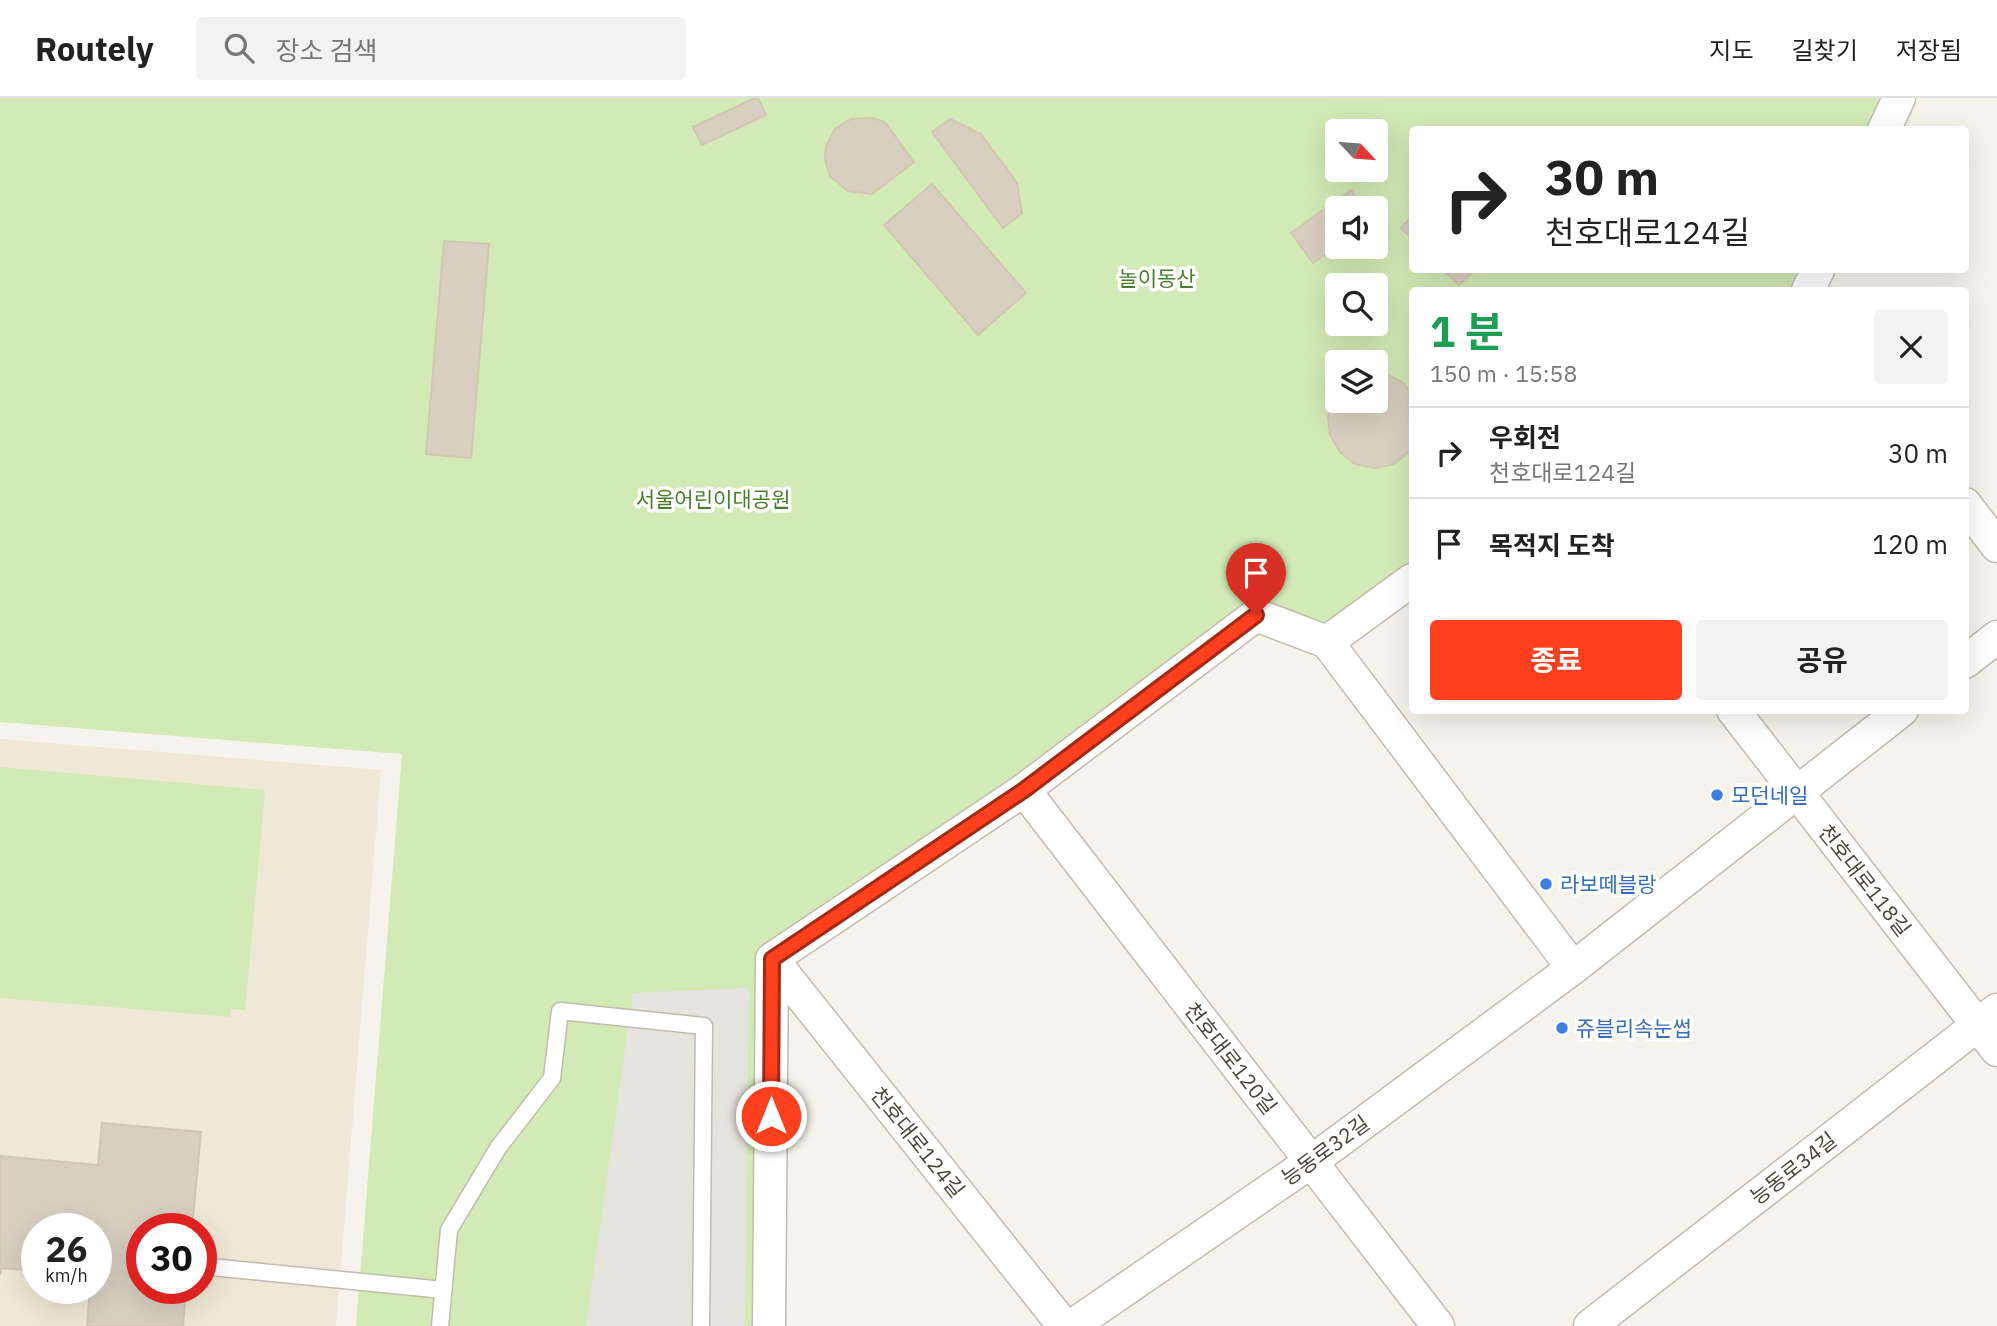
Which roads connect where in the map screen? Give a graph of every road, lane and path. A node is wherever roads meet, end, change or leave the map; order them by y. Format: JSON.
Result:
{"nodes":[{"id":1,"x":1899,"y":98,"type":"edge"},
{"id":2,"x":1886,"y":126,"type":"edge"},
{"id":3,"x":1969,"y":509,"type":"edge"},
{"id":4,"x":1997,"y":546,"type":"edge"},
{"id":5,"x":1409,"y":582,"type":"edge"},
{"id":6,"x":1997,"y":637,"type":"edge"},
{"id":7,"x":1327,"y":642,"type":"junction"},
{"id":8,"x":1969,"y":659,"type":"edge"},
{"id":9,"x":1736,"y":714,"type":"edge"},
{"id":10,"x":1897,"y":714,"type":"edge"},
{"id":11,"x":1024,"y":790,"type":"junction"},
{"id":12,"x":1797,"y":793,"type":"junction"},
{"id":13,"x":772,"y":959,"type":"junction"},
{"id":14,"x":1573,"y":968,"type":"junction"},
{"id":15,"x":1987,"y":1017,"type":"edge"},
{"id":16,"x":1997,"y":1050,"type":"edge"},
{"id":17,"x":1312,"y":1161,"type":"junction"},
{"id":18,"x":217,"y":1268,"type":"edge"},
{"id":19,"x":443,"y":1290,"type":"junction"},
{"id":20,"x":440,"y":1326,"type":"edge"},
{"id":21,"x":701,"y":1326,"type":"edge"},
{"id":22,"x":769,"y":1326,"type":"edge"},
{"id":23,"x":1064,"y":1326,"type":"edge"},
{"id":24,"x":1072,"y":1326,"type":"edge"},
{"id":25,"x":1438,"y":1326,"type":"edge"},
{"id":26,"x":1590,"y":1326,"type":"edge"}],
"edges":[{"from":1,"to":2,"type":"street"},
{"from":3,"to":4,"type":"street"},
{"from":5,"to":7,"type":"street"},
{"from":6,"to":8,"type":"street"},
{"from":7,"to":11,"type":"street"},
{"from":7,"to":14,"type":"street"},
{"from":9,"to":12,"type":"street","name":"천호대로118길"},
{"from":10,"to":12,"type":"street","name":"능동로32길"},
{"from":11,"to":13,"type":"street"},
{"from":11,"to":17,"type":"street","name":"천호대로120길"},
{"from":12,"to":14,"type":"street","name":"능동로32길"},
{"from":12,"to":15,"type":"street","name":"천호대로118길"},
{"from":13,"to":22,"type":"street"},
{"from":13,"to":23,"type":"street","name":"천호대로124길"},
{"from":14,"to":17,"type":"street","name":"능동로32길"},
{"from":15,"to":16,"type":"street","name":"천호대로118길"},
{"from":15,"to":26,"type":"street","name":"능동로34길"},
{"from":17,"to":24,"type":"street","name":"능동로32길"},
{"from":17,"to":25,"type":"street","name":"천호대로120길"},
{"from":18,"to":19,"type":"lane"},
{"from":19,"to":20,"type":"lane"},
{"from":19,"to":21,"type":"lane"}]}
